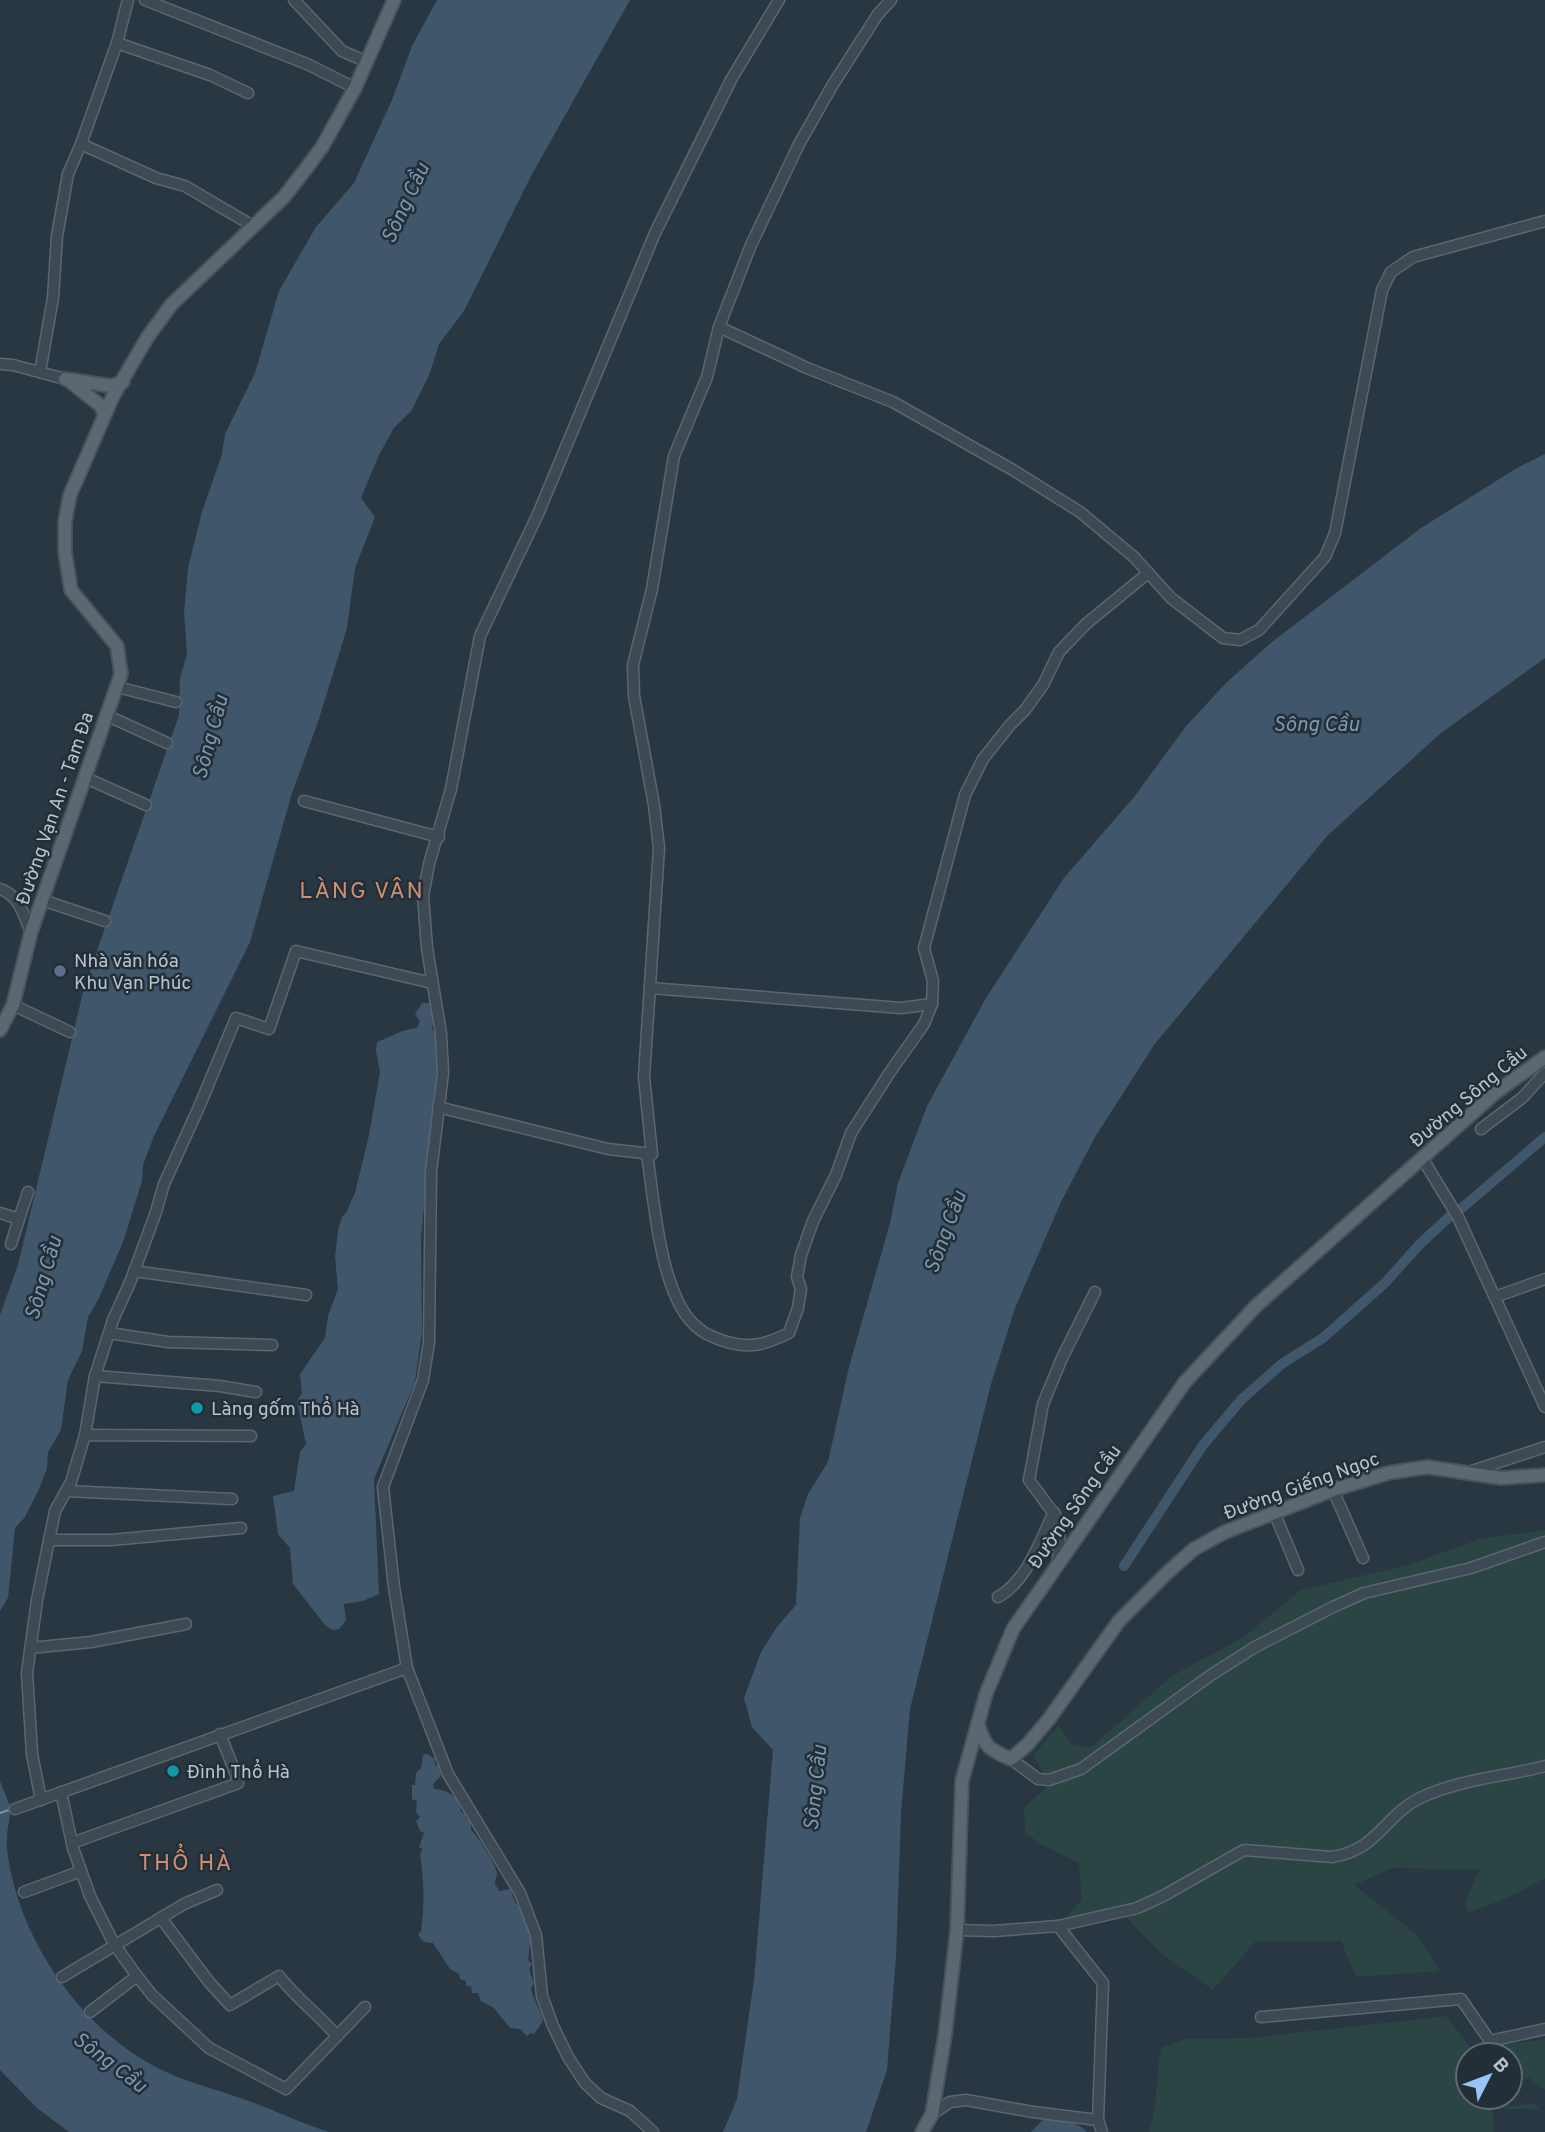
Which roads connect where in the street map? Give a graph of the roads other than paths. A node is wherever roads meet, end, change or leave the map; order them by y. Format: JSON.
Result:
{"nodes":[{"id":1,"x":128,"y":0,"type":"edge"},
{"id":2,"x":145,"y":0,"type":"edge"},
{"id":3,"x":294,"y":0,"type":"edge"},
{"id":4,"x":394,"y":0,"type":"edge"},
{"id":5,"x":779,"y":0,"type":"edge"},
{"id":6,"x":891,"y":0,"type":"edge"},
{"id":7,"x":117,"y":43,"type":"junction"},
{"id":8,"x":367,"y":62,"type":"junction"},
{"id":9,"x":355,"y":88,"type":"junction"},
{"id":10,"x":248,"y":93,"type":"dead end"},
{"id":11,"x":81,"y":144,"type":"junction"},
{"id":12,"x":1545,"y":221,"type":"edge"},
{"id":13,"x":253,"y":226,"type":"junction"},
{"id":14,"x":719,"y":327,"type":"junction"},
{"id":15,"x":0,"y":364,"type":"edge"},
{"id":16,"x":40,"y":372,"type":"junction"},
{"id":17,"x":65,"y":379,"type":"junction"},
{"id":18,"x":123,"y":382,"type":"junction"},
{"id":19,"x":104,"y":414,"type":"junction"},
{"id":20,"x":1148,"y":573,"type":"junction"},
{"id":21,"x":117,"y":687,"type":"junction"},
{"id":22,"x":176,"y":702,"type":"dead end"},
{"id":23,"x":108,"y":716,"type":"junction"},
{"id":24,"x":167,"y":743,"type":"dead end"},
{"id":25,"x":86,"y":778,"type":"junction"},
{"id":26,"x":304,"y":802,"type":"dead end"},
{"id":27,"x":146,"y":805,"type":"dead end"},
{"id":28,"x":439,"y":838,"type":"junction"},
{"id":29,"x":0,"y":889,"type":"edge"},
{"id":30,"x":43,"y":900,"type":"junction"},
{"id":31,"x":105,"y":921,"type":"dead end"},
{"id":32,"x":31,"y":932,"type":"junction"},
{"id":33,"x":432,"y":983,"type":"junction"},
{"id":34,"x":650,"y":988,"type":"junction"},
{"id":35,"x":932,"y":1004,"type":"junction"},
{"id":36,"x":13,"y":1005,"type":"junction"},
{"id":37,"x":0,"y":1030,"type":"edge"},
{"id":38,"x":70,"y":1032,"type":"dead end"},
{"id":39,"x":1545,"y":1057,"type":"edge"},
{"id":40,"x":1545,"y":1073,"type":"edge"},
{"id":41,"x":438,"y":1107,"type":"junction"},
{"id":42,"x":1481,"y":1129,"type":"dead end"},
{"id":43,"x":647,"y":1154,"type":"junction"},
{"id":44,"x":1422,"y":1158,"type":"junction"},
{"id":45,"x":28,"y":1192,"type":"dead end"},
{"id":46,"x":0,"y":1213,"type":"edge"},
{"id":47,"x":19,"y":1219,"type":"junction"},
{"id":48,"x":11,"y":1244,"type":"dead end"},
{"id":49,"x":134,"y":1270,"type":"junction"},
{"id":50,"x":1545,"y":1279,"type":"edge"},
{"id":51,"x":1095,"y":1292,"type":"dead end"},
{"id":52,"x":306,"y":1296,"type":"dead end"},
{"id":53,"x":1495,"y":1297,"type":"junction"},
{"id":54,"x":109,"y":1333,"type":"junction"},
{"id":55,"x":272,"y":1345,"type":"dead end"},
{"id":56,"x":95,"y":1376,"type":"junction"},
{"id":57,"x":256,"y":1392,"type":"dead end"},
{"id":58,"x":1545,"y":1407,"type":"edge"},
{"id":59,"x":85,"y":1435,"type":"junction"},
{"id":60,"x":251,"y":1436,"type":"dead end"},
{"id":61,"x":1545,"y":1447,"type":"edge"},
{"id":62,"x":1466,"y":1473,"type":"junction"},
{"id":63,"x":1545,"y":1475,"type":"edge"},
{"id":64,"x":1333,"y":1490,"type":"junction"},
{"id":65,"x":66,"y":1491,"type":"junction"},
{"id":66,"x":232,"y":1499,"type":"dead end"},
{"id":67,"x":1054,"y":1512,"type":"junction"},
{"id":68,"x":1274,"y":1512,"type":"junction"},
{"id":69,"x":242,"y":1528,"type":"dead end"},
{"id":70,"x":49,"y":1540,"type":"junction"},
{"id":71,"x":1545,"y":1542,"type":"edge"},
{"id":72,"x":1363,"y":1558,"type":"dead end"},
{"id":73,"x":1058,"y":1562,"type":"junction"},
{"id":74,"x":1298,"y":1570,"type":"dead end"},
{"id":75,"x":998,"y":1597,"type":"dead end"},
{"id":76,"x":186,"y":1624,"type":"dead end"},
{"id":77,"x":30,"y":1648,"type":"junction"},
{"id":78,"x":407,"y":1668,"type":"junction"},
{"id":79,"x":978,"y":1724,"type":"junction"},
{"id":80,"x":220,"y":1734,"type":"junction"},
{"id":81,"x":1011,"y":1759,"type":"junction"},
{"id":82,"x":1545,"y":1766,"type":"edge"},
{"id":83,"x":61,"y":1792,"type":"junction"},
{"id":84,"x":41,"y":1800,"type":"junction"},
{"id":85,"x":15,"y":1808,"type":"dead end"},
{"id":86,"x":72,"y":1843,"type":"junction"},
{"id":87,"x":81,"y":1871,"type":"junction"},
{"id":88,"x":217,"y":1890,"type":"dead end"},
{"id":89,"x":24,"y":1892,"type":"dead end"},
{"id":90,"x":161,"y":1918,"type":"junction"},
{"id":91,"x":1058,"y":1926,"type":"junction"},
{"id":92,"x":957,"y":1930,"type":"junction"},
{"id":93,"x":114,"y":1944,"type":"junction"},
{"id":94,"x":137,"y":1976,"type":"junction"},
{"id":95,"x":62,"y":1977,"type":"dead end"},
{"id":96,"x":365,"y":2007,"type":"dead end"},
{"id":97,"x":90,"y":2012,"type":"dead end"},
{"id":98,"x":1261,"y":2017,"type":"dead end"},
{"id":99,"x":1545,"y":2029,"type":"edge"},
{"id":100,"x":337,"y":2036,"type":"junction"},
{"id":101,"x":932,"y":2113,"type":"junction"},
{"id":102,"x":1098,"y":2120,"type":"junction"},
{"id":103,"x":653,"y":2132,"type":"edge"},
{"id":104,"x":922,"y":2132,"type":"edge"},
{"id":105,"x":1102,"y":2132,"type":"edge"}],
"edges":[{"from":1,"to":7,"type":"street"},
{"from":2,"to":9,"type":"street"},
{"from":3,"to":8,"type":"street"},
{"from":4,"to":8,"type":"main road"},
{"from":5,"to":28,"type":"street"},
{"from":6,"to":14,"type":"street"},
{"from":7,"to":10,"type":"street"},
{"from":7,"to":11,"type":"street"},
{"from":8,"to":9,"type":"main road"},
{"from":9,"to":13,"type":"main road"},
{"from":11,"to":13,"type":"street"},
{"from":11,"to":16,"type":"street"},
{"from":12,"to":20,"type":"street"},
{"from":13,"to":18,"type":"main road"},
{"from":14,"to":20,"type":"street"},
{"from":14,"to":34,"type":"street"},
{"from":15,"to":16,"type":"street"},
{"from":16,"to":17,"type":"street"},
{"from":17,"to":18,"type":"main road"},
{"from":17,"to":19,"type":"main road"},
{"from":18,"to":19,"type":"main road"},
{"from":19,"to":21,"type":"main road","name":"Đường Vạn An - Tam Đa"},
{"from":20,"to":35,"type":"street"},
{"from":21,"to":22,"type":"street"},
{"from":21,"to":23,"type":"main road","name":"Đường Vạn An - Tam Đa"},
{"from":23,"to":24,"type":"street"},
{"from":23,"to":25,"type":"main road","name":"Đường Vạn An - Tam Đa"},
{"from":25,"to":27,"type":"street"},
{"from":25,"to":30,"type":"main road","name":"Đường Vạn An - Tam Đa"},
{"from":26,"to":28,"type":"street"},
{"from":28,"to":33,"type":"street"},
{"from":29,"to":32,"type":"street"},
{"from":30,"to":31,"type":"street"},
{"from":30,"to":32,"type":"main road","name":"Đường Vạn An - Tam Đa"},
{"from":32,"to":36,"type":"main road","name":"Đường Vạn An - Tam Đa"},
{"from":33,"to":41,"type":"street"},
{"from":33,"to":49,"type":"street"},
{"from":34,"to":35,"type":"street"},
{"from":34,"to":43,"type":"street"},
{"from":35,"to":43,"type":"street"},
{"from":36,"to":37,"type":"main road","name":"Đường Vạn An - Tam Đa"},
{"from":36,"to":38,"type":"street"},
{"from":39,"to":44,"type":"main road","name":"Đường Sông Cầu"},
{"from":40,"to":42,"type":"street"},
{"from":41,"to":43,"type":"street"},
{"from":41,"to":78,"type":"street"},
{"from":44,"to":53,"type":"street"},
{"from":44,"to":73,"type":"main road","name":"Đường Sông Cầu"},
{"from":45,"to":47,"type":"street"},
{"from":46,"to":47,"type":"street"},
{"from":47,"to":48,"type":"street"},
{"from":49,"to":52,"type":"street"},
{"from":49,"to":54,"type":"street"},
{"from":50,"to":53,"type":"street"},
{"from":51,"to":67,"type":"street"},
{"from":53,"to":58,"type":"street"},
{"from":54,"to":55,"type":"street"},
{"from":54,"to":56,"type":"street"},
{"from":56,"to":57,"type":"street"},
{"from":56,"to":59,"type":"street"},
{"from":59,"to":60,"type":"street"},
{"from":59,"to":65,"type":"street"},
{"from":61,"to":62,"type":"street"},
{"from":62,"to":63,"type":"main road","name":"Đường Giếng Ngọc"},
{"from":62,"to":64,"type":"main road","name":"Đường Giếng Ngọc"},
{"from":64,"to":68,"type":"main road","name":"Đường Giếng Ngọc"},
{"from":64,"to":72,"type":"street"},
{"from":65,"to":66,"type":"street"},
{"from":65,"to":70,"type":"street"},
{"from":67,"to":73,"type":"street"},
{"from":67,"to":75,"type":"street"},
{"from":68,"to":74,"type":"street"},
{"from":68,"to":81,"type":"main road","name":"Đường Giếng Ngọc"},
{"from":69,"to":70,"type":"street"},
{"from":70,"to":77,"type":"street"},
{"from":71,"to":81,"type":"street"},
{"from":73,"to":79,"type":"main road","name":"Đường Sông Cầu"},
{"from":76,"to":77,"type":"street"},
{"from":77,"to":84,"type":"street"},
{"from":78,"to":80,"type":"street"},
{"from":78,"to":103,"type":"street"},
{"from":79,"to":81,"type":"main road"},
{"from":79,"to":92,"type":"main road","name":"Đường Sông Cầu"},
{"from":80,"to":83,"type":"street"},
{"from":80,"to":86,"type":"street"},
{"from":82,"to":91,"type":"street"},
{"from":83,"to":84,"type":"street"},
{"from":83,"to":86,"type":"street"},
{"from":84,"to":85,"type":"street"},
{"from":86,"to":87,"type":"street"},
{"from":87,"to":89,"type":"street"},
{"from":87,"to":93,"type":"street"},
{"from":88,"to":90,"type":"street"},
{"from":90,"to":93,"type":"street"},
{"from":90,"to":100,"type":"street"},
{"from":91,"to":92,"type":"street"},
{"from":91,"to":102,"type":"street"},
{"from":92,"to":101,"type":"main road","name":"Đường Sông Cầu"},
{"from":93,"to":94,"type":"street"},
{"from":93,"to":95,"type":"street"},
{"from":94,"to":97,"type":"street"},
{"from":94,"to":100,"type":"street"},
{"from":96,"to":100,"type":"street"},
{"from":98,"to":99,"type":"street"},
{"from":101,"to":102,"type":"street"},
{"from":101,"to":104,"type":"main road","name":"Đường Sông Cầu"},
{"from":102,"to":105,"type":"street"}]}
